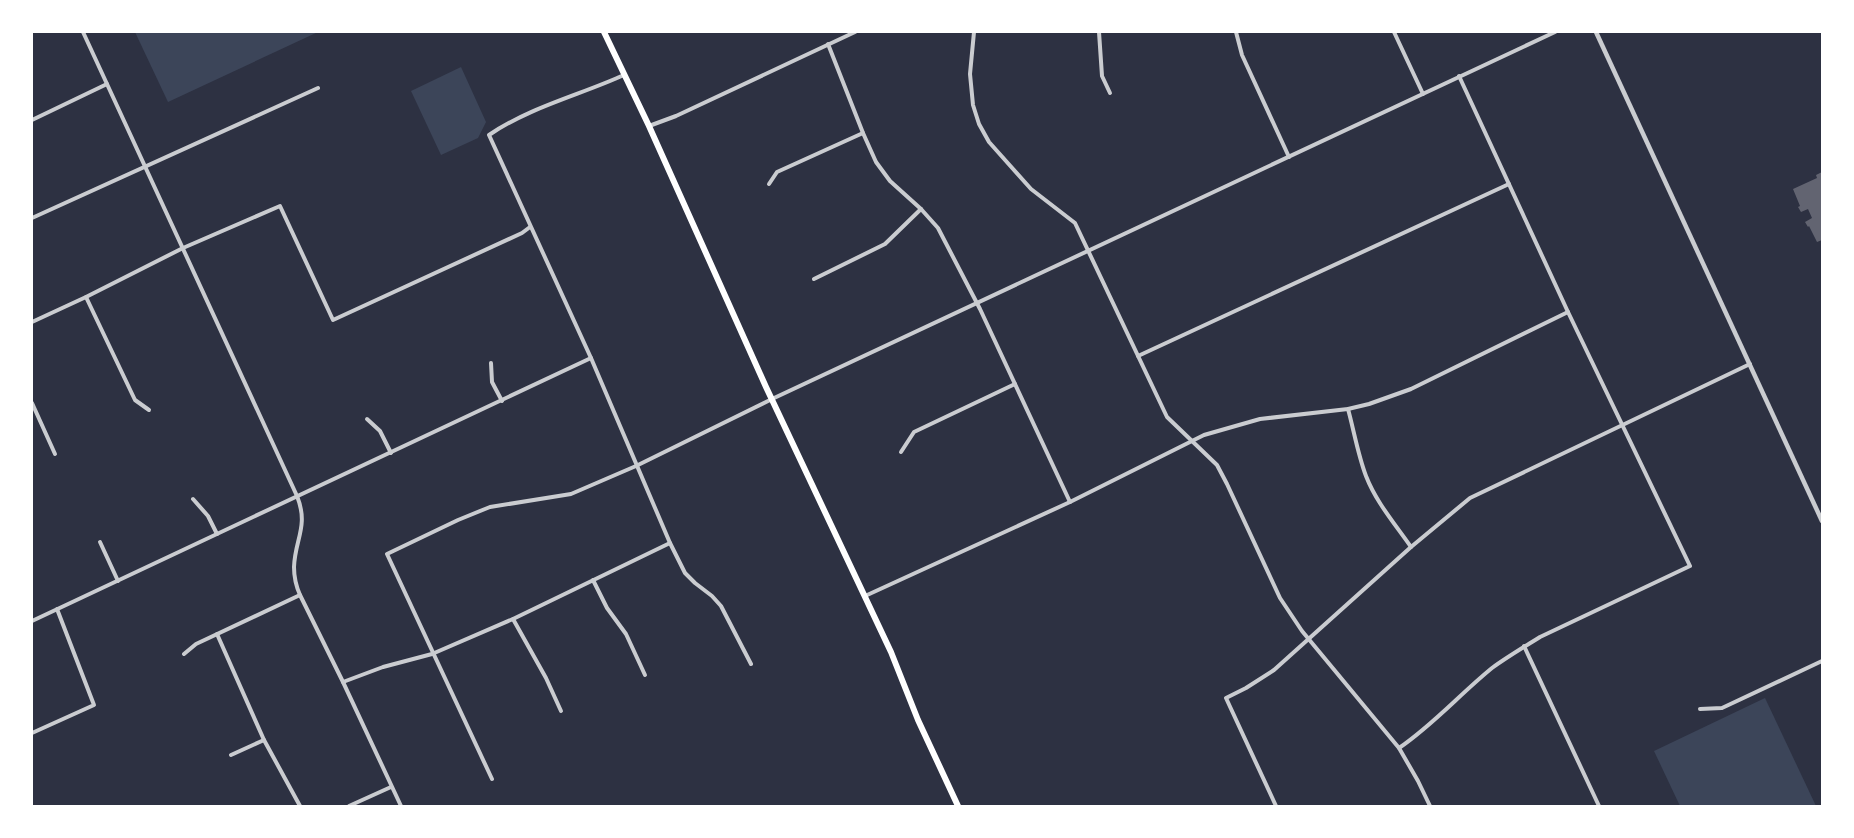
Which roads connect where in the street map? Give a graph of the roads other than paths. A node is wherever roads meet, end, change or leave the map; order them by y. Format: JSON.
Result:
{"nodes":[{"id":1,"x":82,"y":32,"type":"edge"},
{"id":2,"x":604,"y":32,"type":"edge"},
{"id":3,"x":855,"y":32,"type":"edge"},
{"id":4,"x":974,"y":32,"type":"edge"},
{"id":5,"x":1099,"y":32,"type":"edge"},
{"id":6,"x":1236,"y":32,"type":"edge"},
{"id":7,"x":1394,"y":32,"type":"edge"},
{"id":8,"x":1555,"y":32,"type":"edge"},
{"id":9,"x":1596,"y":32,"type":"edge"},
{"id":10,"x":828,"y":44,"type":"junction"},
{"id":11,"x":624,"y":75,"type":"junction"},
{"id":12,"x":1459,"y":76,"type":"junction"},
{"id":13,"x":107,"y":84,"type":"junction"},
{"id":14,"x":318,"y":88,"type":"dead end"},
{"id":15,"x":1110,"y":93,"type":"dead end"},
{"id":16,"x":1423,"y":94,"type":"junction"},
{"id":17,"x":32,"y":120,"type":"edge"},
{"id":18,"x":650,"y":126,"type":"junction"},
{"id":19,"x":863,"y":133,"type":"junction"},
{"id":20,"x":1289,"y":157,"type":"junction"},
{"id":21,"x":145,"y":166,"type":"junction"},
{"id":22,"x":769,"y":184,"type":"dead end"},
{"id":23,"x":1509,"y":184,"type":"junction"},
{"id":24,"x":921,"y":209,"type":"junction"},
{"id":25,"x":32,"y":219,"type":"edge"},
{"id":26,"x":530,"y":227,"type":"junction"},
{"id":27,"x":183,"y":248,"type":"junction"},
{"id":28,"x":1088,"y":250,"type":"junction"},
{"id":29,"x":814,"y":279,"type":"dead end"},
{"id":30,"x":86,"y":297,"type":"junction"},
{"id":31,"x":977,"y":303,"type":"junction"},
{"id":32,"x":1568,"y":312,"type":"junction"},
{"id":33,"x":32,"y":322,"type":"edge"},
{"id":34,"x":1138,"y":356,"type":"junction"},
{"id":35,"x":591,"y":358,"type":"junction"},
{"id":36,"x":491,"y":363,"type":"dead end"},
{"id":37,"x":1750,"y":364,"type":"junction"},
{"id":38,"x":1016,"y":384,"type":"junction"},
{"id":39,"x":772,"y":399,"type":"junction"},
{"id":40,"x":502,"y":401,"type":"junction"},
{"id":41,"x":32,"y":403,"type":"edge"},
{"id":42,"x":1348,"y":409,"type":"junction"},
{"id":43,"x":149,"y":410,"type":"dead end"},
{"id":44,"x":367,"y":419,"type":"dead end"},
{"id":45,"x":1623,"y":425,"type":"junction"},
{"id":46,"x":1194,"y":441,"type":"junction"},
{"id":47,"x":901,"y":452,"type":"dead end"},
{"id":48,"x":391,"y":453,"type":"junction"},
{"id":49,"x":55,"y":454,"type":"dead end"},
{"id":50,"x":636,"y":466,"type":"junction"},
{"id":51,"x":297,"y":496,"type":"junction"},
{"id":52,"x":193,"y":499,"type":"dead end"},
{"id":53,"x":1071,"y":502,"type":"junction"},
{"id":54,"x":1822,"y":521,"type":"edge"},
{"id":55,"x":218,"y":534,"type":"junction"},
{"id":56,"x":100,"y":542,"type":"dead end"},
{"id":57,"x":670,"y":543,"type":"junction"},
{"id":58,"x":1411,"y":547,"type":"junction"},
{"id":59,"x":593,"y":580,"type":"junction"},
{"id":60,"x":118,"y":581,"type":"junction"},
{"id":61,"x":300,"y":595,"type":"junction"},
{"id":62,"x":865,"y":596,"type":"junction"},
{"id":63,"x":57,"y":609,"type":"junction"},
{"id":64,"x":513,"y":619,"type":"junction"},
{"id":65,"x":32,"y":621,"type":"edge"},
{"id":66,"x":216,"y":634,"type":"junction"},
{"id":67,"x":1309,"y":639,"type":"junction"},
{"id":68,"x":1524,"y":646,"type":"junction"},
{"id":69,"x":184,"y":654,"type":"dead end"},
{"id":70,"x":432,"y":654,"type":"junction"},
{"id":71,"x":1822,"y":661,"type":"edge"},
{"id":72,"x":751,"y":664,"type":"dead end"},
{"id":73,"x":645,"y":675,"type":"dead end"},
{"id":74,"x":343,"y":682,"type":"junction"},
{"id":75,"x":1700,"y":709,"type":"dead end"},
{"id":76,"x":561,"y":711,"type":"dead end"},
{"id":77,"x":32,"y":733,"type":"edge"},
{"id":78,"x":264,"y":740,"type":"junction"},
{"id":79,"x":1399,"y":748,"type":"junction"},
{"id":80,"x":231,"y":755,"type":"dead end"},
{"id":81,"x":492,"y":779,"type":"dead end"},
{"id":82,"x":391,"y":787,"type":"junction"},
{"id":83,"x":300,"y":807,"type":"edge"},
{"id":84,"x":349,"y":807,"type":"edge"},
{"id":85,"x":401,"y":807,"type":"edge"},
{"id":86,"x":958,"y":807,"type":"edge"},
{"id":87,"x":1276,"y":807,"type":"edge"},
{"id":88,"x":1430,"y":807,"type":"edge"},
{"id":89,"x":1599,"y":807,"type":"edge"}],
"edges":[{"from":1,"to":13,"type":"street"},
{"from":2,"to":11,"type":"main road"},
{"from":3,"to":10,"type":"street"},
{"from":4,"to":28,"type":"street"},
{"from":5,"to":15,"type":"street"},
{"from":6,"to":20,"type":"street"},
{"from":7,"to":16,"type":"street"},
{"from":8,"to":12,"type":"street"},
{"from":9,"to":37,"type":"street"},
{"from":10,"to":18,"type":"street"},
{"from":10,"to":19,"type":"street"},
{"from":11,"to":18,"type":"main road"},
{"from":11,"to":26,"type":"street"},
{"from":12,"to":16,"type":"street"},
{"from":12,"to":23,"type":"street"},
{"from":13,"to":17,"type":"street"},
{"from":13,"to":21,"type":"street"},
{"from":14,"to":21,"type":"street"},
{"from":16,"to":20,"type":"street"},
{"from":18,"to":39,"type":"main road"},
{"from":19,"to":22,"type":"street"},
{"from":19,"to":24,"type":"street"},
{"from":20,"to":28,"type":"street"},
{"from":21,"to":25,"type":"street"},
{"from":21,"to":27,"type":"street"},
{"from":23,"to":32,"type":"street"},
{"from":23,"to":34,"type":"street"},
{"from":24,"to":29,"type":"street"},
{"from":24,"to":31,"type":"street"},
{"from":26,"to":27,"type":"street"},
{"from":26,"to":35,"type":"street"},
{"from":27,"to":30,"type":"street"},
{"from":27,"to":51,"type":"street"},
{"from":28,"to":31,"type":"street"},
{"from":28,"to":34,"type":"street"},
{"from":30,"to":33,"type":"street"},
{"from":30,"to":43,"type":"street"},
{"from":31,"to":38,"type":"street"},
{"from":31,"to":39,"type":"street"},
{"from":32,"to":42,"type":"street"},
{"from":32,"to":45,"type":"street"},
{"from":34,"to":46,"type":"street"},
{"from":35,"to":40,"type":"street"},
{"from":35,"to":50,"type":"street"},
{"from":36,"to":40,"type":"street"},
{"from":37,"to":45,"type":"street"},
{"from":37,"to":54,"type":"street"},
{"from":38,"to":47,"type":"street"},
{"from":38,"to":53,"type":"street"},
{"from":39,"to":50,"type":"street"},
{"from":39,"to":62,"type":"main road"},
{"from":40,"to":48,"type":"street"},
{"from":41,"to":49,"type":"street"},
{"from":42,"to":46,"type":"street"},
{"from":42,"to":58,"type":"street"},
{"from":44,"to":48,"type":"street"},
{"from":45,"to":58,"type":"street"},
{"from":45,"to":68,"type":"street"},
{"from":46,"to":53,"type":"street"},
{"from":46,"to":67,"type":"street"},
{"from":48,"to":51,"type":"street"},
{"from":50,"to":57,"type":"street"},
{"from":50,"to":70,"type":"street"},
{"from":51,"to":55,"type":"street"},
{"from":51,"to":61,"type":"street"},
{"from":52,"to":55,"type":"street"},
{"from":53,"to":62,"type":"street"},
{"from":55,"to":60,"type":"street"},
{"from":56,"to":60,"type":"street"},
{"from":57,"to":59,"type":"street"},
{"from":57,"to":72,"type":"street"},
{"from":58,"to":67,"type":"street"},
{"from":59,"to":64,"type":"street"},
{"from":59,"to":73,"type":"street"},
{"from":60,"to":63,"type":"street"},
{"from":61,"to":66,"type":"street"},
{"from":61,"to":74,"type":"street"},
{"from":62,"to":86,"type":"main road"},
{"from":63,"to":65,"type":"street"},
{"from":63,"to":77,"type":"street"},
{"from":64,"to":70,"type":"street"},
{"from":64,"to":76,"type":"street"},
{"from":66,"to":69,"type":"street"},
{"from":66,"to":78,"type":"street"},
{"from":67,"to":79,"type":"street"},
{"from":67,"to":87,"type":"street"},
{"from":68,"to":79,"type":"street"},
{"from":68,"to":89,"type":"street"},
{"from":70,"to":74,"type":"street"},
{"from":70,"to":81,"type":"street"},
{"from":71,"to":75,"type":"street"},
{"from":74,"to":82,"type":"street"},
{"from":78,"to":80,"type":"street"},
{"from":78,"to":83,"type":"street"},
{"from":79,"to":88,"type":"street"},
{"from":82,"to":84,"type":"street"},
{"from":82,"to":85,"type":"street"}]}
